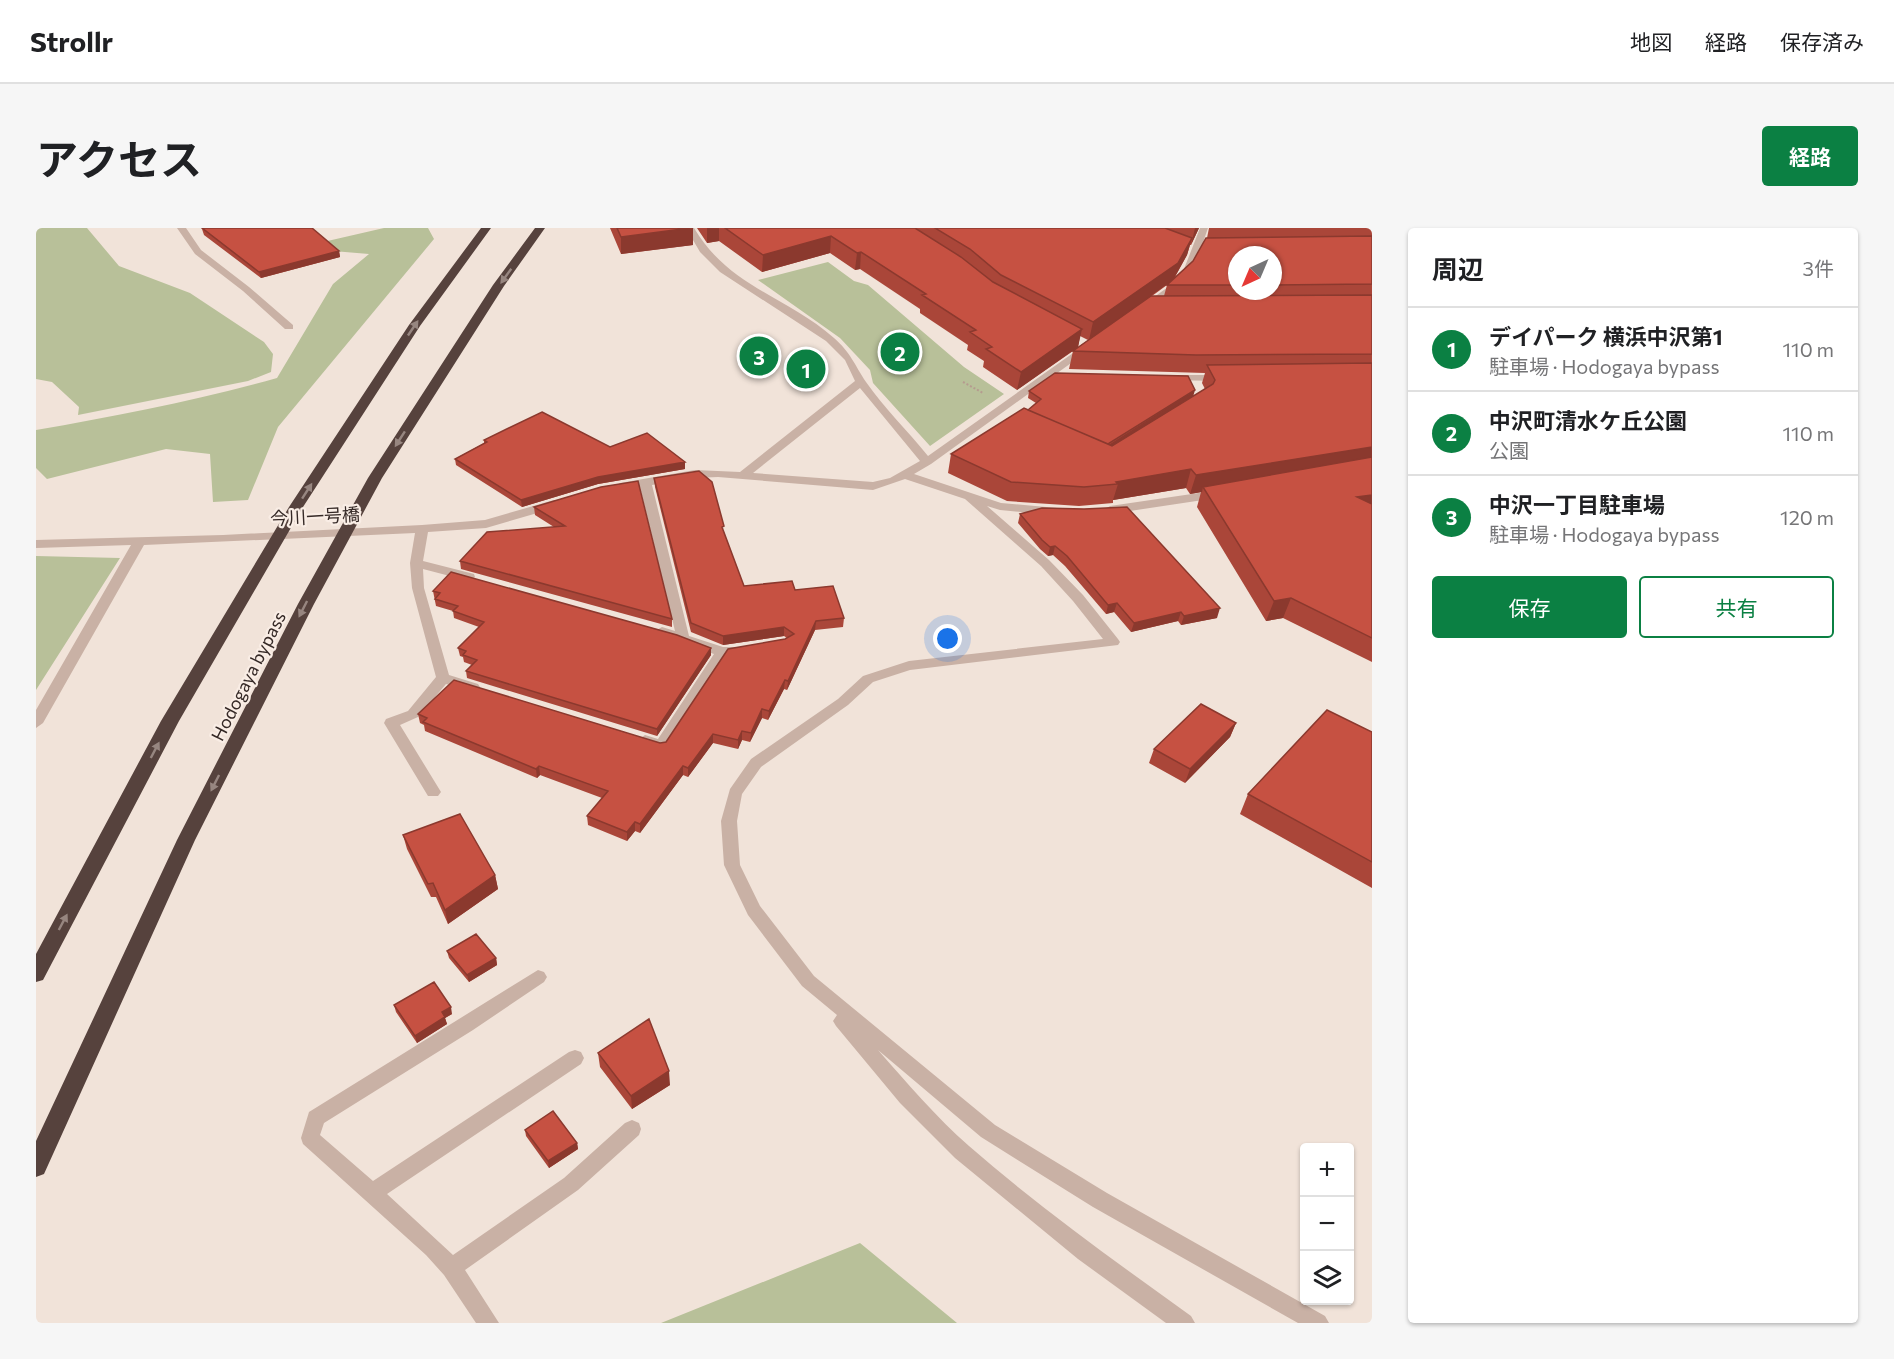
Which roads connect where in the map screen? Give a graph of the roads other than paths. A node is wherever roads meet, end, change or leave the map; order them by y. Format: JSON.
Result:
{"nodes":[{"id":1,"x":181,"y":228,"type":"edge"},
{"id":2,"x":486,"y":228,"type":"edge"},
{"id":3,"x":540,"y":228,"type":"edge"},
{"id":4,"x":690,"y":228,"type":"edge"},
{"id":5,"x":1204,"y":228,"type":"edge"},
{"id":6,"x":1191,"y":250,"type":"junction"},
{"id":7,"x":1207,"y":250,"type":"edge"},
{"id":8,"x":1145,"y":308,"type":"junction"},
{"id":9,"x":1169,"y":308,"type":"edge"},
{"id":10,"x":1136,"y":314,"type":"edge"},
{"id":11,"x":289,"y":327,"type":"dead end"},
{"id":12,"x":1099,"y":340,"type":"edge"},
{"id":13,"x":1050,"y":374,"type":"junction"},
{"id":14,"x":1073,"y":375,"type":"edge"},
{"id":15,"x":1156,"y":377,"type":"edge"},
{"id":16,"x":1191,"y":378,"type":"junction"},
{"id":17,"x":1236,"y":378,"type":"edge"},
{"id":18,"x":861,"y":382,"type":"junction"},
{"id":19,"x":1198,"y":393,"type":"edge"},
{"id":20,"x":927,"y":462,"type":"junction"},
{"id":21,"x":905,"y":475,"type":"junction"},
{"id":22,"x":741,"y":476,"type":"junction"},
{"id":23,"x":645,"y":482,"type":"junction"},
{"id":24,"x":610,"y":488,"type":"edge"},
{"id":25,"x":1228,"y":492,"type":"edge"},
{"id":26,"x":970,"y":497,"type":"junction"},
{"id":27,"x":565,"y":500,"type":"edge"},
{"id":28,"x":1096,"y":510,"type":"edge"},
{"id":29,"x":1065,"y":511,"type":"edge"},
{"id":30,"x":416,"y":529,"type":"junction"},
{"id":31,"x":139,"y":542,"type":"junction"},
{"id":32,"x":36,"y":544,"type":"edge"},
{"id":33,"x":416,"y":563,"type":"junction"},
{"id":34,"x":483,"y":581,"type":"edge"},
{"id":35,"x":649,"y":628,"type":"edge"},
{"id":36,"x":683,"y":637,"type":"junction"},
{"id":37,"x":742,"y":649,"type":"edge"},
{"id":38,"x":722,"y":652,"type":"junction"},
{"id":39,"x":443,"y":678,"type":"junction"},
{"id":40,"x":486,"y":691,"type":"edge"},
{"id":41,"x":36,"y":723,"type":"edge"},
{"id":42,"x":628,"y":735,"type":"edge"},
{"id":43,"x":433,"y":792,"type":"dead end"},
{"id":44,"x":36,"y":974,"type":"edge"},
{"id":45,"x":538,"y":977,"type":"dead end"},
{"id":46,"x":808,"y":981,"type":"junction"},
{"id":47,"x":575,"y":1058,"type":"dead end"},
{"id":48,"x":632,"y":1129,"type":"dead end"},
{"id":49,"x":36,"y":1166,"type":"edge"},
{"id":50,"x":372,"y":1193,"type":"junction"},
{"id":51,"x":452,"y":1268,"type":"junction"},
{"id":52,"x":488,"y":1323,"type":"edge"},
{"id":53,"x":1184,"y":1323,"type":"edge"},
{"id":54,"x":1318,"y":1323,"type":"edge"}],
"edges":[{"from":1,"to":11,"type":"street"},
{"from":44,"to":2,"type":"highway","one_way":true},
{"from":3,"to":49,"type":"highway","name":"Hodogaya bypass","one_way":true},
{"from":4,"to":18,"type":"street"},
{"from":5,"to":6,"type":"street"},
{"from":6,"to":7,"type":"street"},
{"from":6,"to":8,"type":"street"},
{"from":8,"to":9,"type":"street"},
{"from":8,"to":10,"type":"street"},
{"from":12,"to":13,"type":"street"},
{"from":13,"to":14,"type":"street"},
{"from":13,"to":20,"type":"street"},
{"from":15,"to":16,"type":"street"},
{"from":16,"to":17,"type":"street"},
{"from":16,"to":19,"type":"street"},
{"from":18,"to":20,"type":"street"},
{"from":18,"to":22,"type":"street"},
{"from":20,"to":21,"type":"street"},
{"from":21,"to":22,"type":"street"},
{"from":21,"to":26,"type":"street"},
{"from":22,"to":23,"type":"street"},
{"from":23,"to":24,"type":"street"},
{"from":23,"to":36,"type":"street"},
{"from":25,"to":28,"type":"street"},
{"from":26,"to":29,"type":"street"},
{"from":26,"to":46,"type":"street"},
{"from":27,"to":30,"type":"street","name":"今川一号橋"},
{"from":30,"to":31,"type":"street","name":"今川一号橋"},
{"from":30,"to":33,"type":"street"},
{"from":31,"to":32,"type":"street","name":"今川一号橋"},
{"from":31,"to":41,"type":"street"},
{"from":33,"to":34,"type":"street"},
{"from":33,"to":39,"type":"street"},
{"from":35,"to":36,"type":"street"},
{"from":36,"to":38,"type":"street"},
{"from":37,"to":38,"type":"street"},
{"from":38,"to":42,"type":"street"},
{"from":39,"to":40,"type":"street"},
{"from":39,"to":43,"type":"street"},
{"from":45,"to":50,"type":"street"},
{"from":46,"to":53,"type":"street"},
{"from":46,"to":54,"type":"street"},
{"from":47,"to":50,"type":"street"},
{"from":48,"to":51,"type":"street"},
{"from":50,"to":51,"type":"street"},
{"from":51,"to":52,"type":"street"}]}
